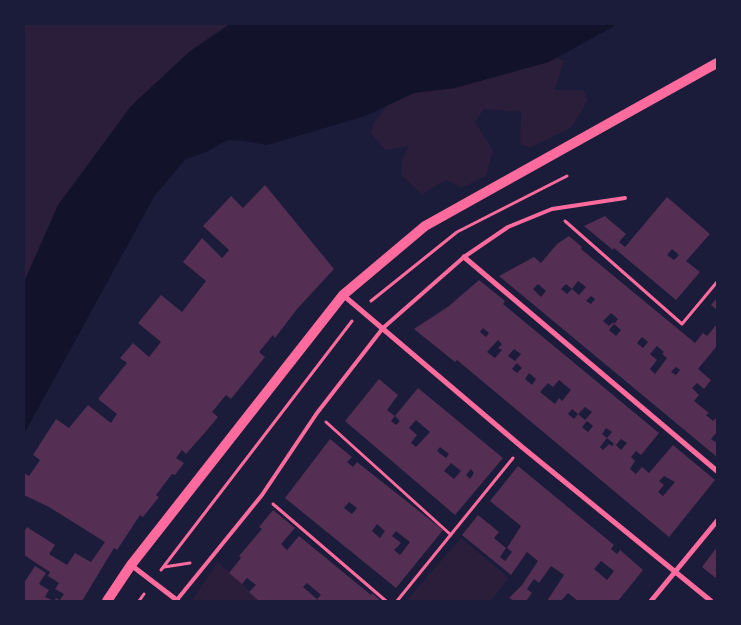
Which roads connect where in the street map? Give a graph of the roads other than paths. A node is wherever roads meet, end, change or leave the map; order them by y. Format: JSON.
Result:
{"nodes":[{"id":1,"x":717,"y":63,"type":"edge"},
{"id":2,"x":624,"y":198,"type":"dead end"},
{"id":3,"x":464,"y":257,"type":"junction"},
{"id":4,"x":344,"y":295,"type":"junction"},
{"id":5,"x":382,"y":328,"type":"junction"},
{"id":6,"x":717,"y":471,"type":"edge"},
{"id":7,"x":717,"y":521,"type":"edge"},
{"id":8,"x":131,"y":565,"type":"junction"},
{"id":9,"x":675,"y":572,"type":"junction"},
{"id":10,"x":107,"y":601,"type":"edge"},
{"id":11,"x":177,"y":601,"type":"edge"},
{"id":12,"x":651,"y":601,"type":"edge"},
{"id":13,"x":710,"y":601,"type":"edge"}],
"edges":[{"from":1,"to":4,"type":"main road"},
{"from":2,"to":3,"type":"lane"},
{"from":3,"to":5,"type":"lane"},
{"from":3,"to":6,"type":"street"},
{"from":4,"to":5,"type":"street"},
{"from":4,"to":8,"type":"main road"},
{"from":5,"to":9,"type":"street"},
{"from":5,"to":11,"type":"lane"},
{"from":7,"to":9,"type":"street"},
{"from":8,"to":10,"type":"main road"},
{"from":8,"to":11,"type":"street"},
{"from":9,"to":12,"type":"street"},
{"from":9,"to":13,"type":"street"}]}
